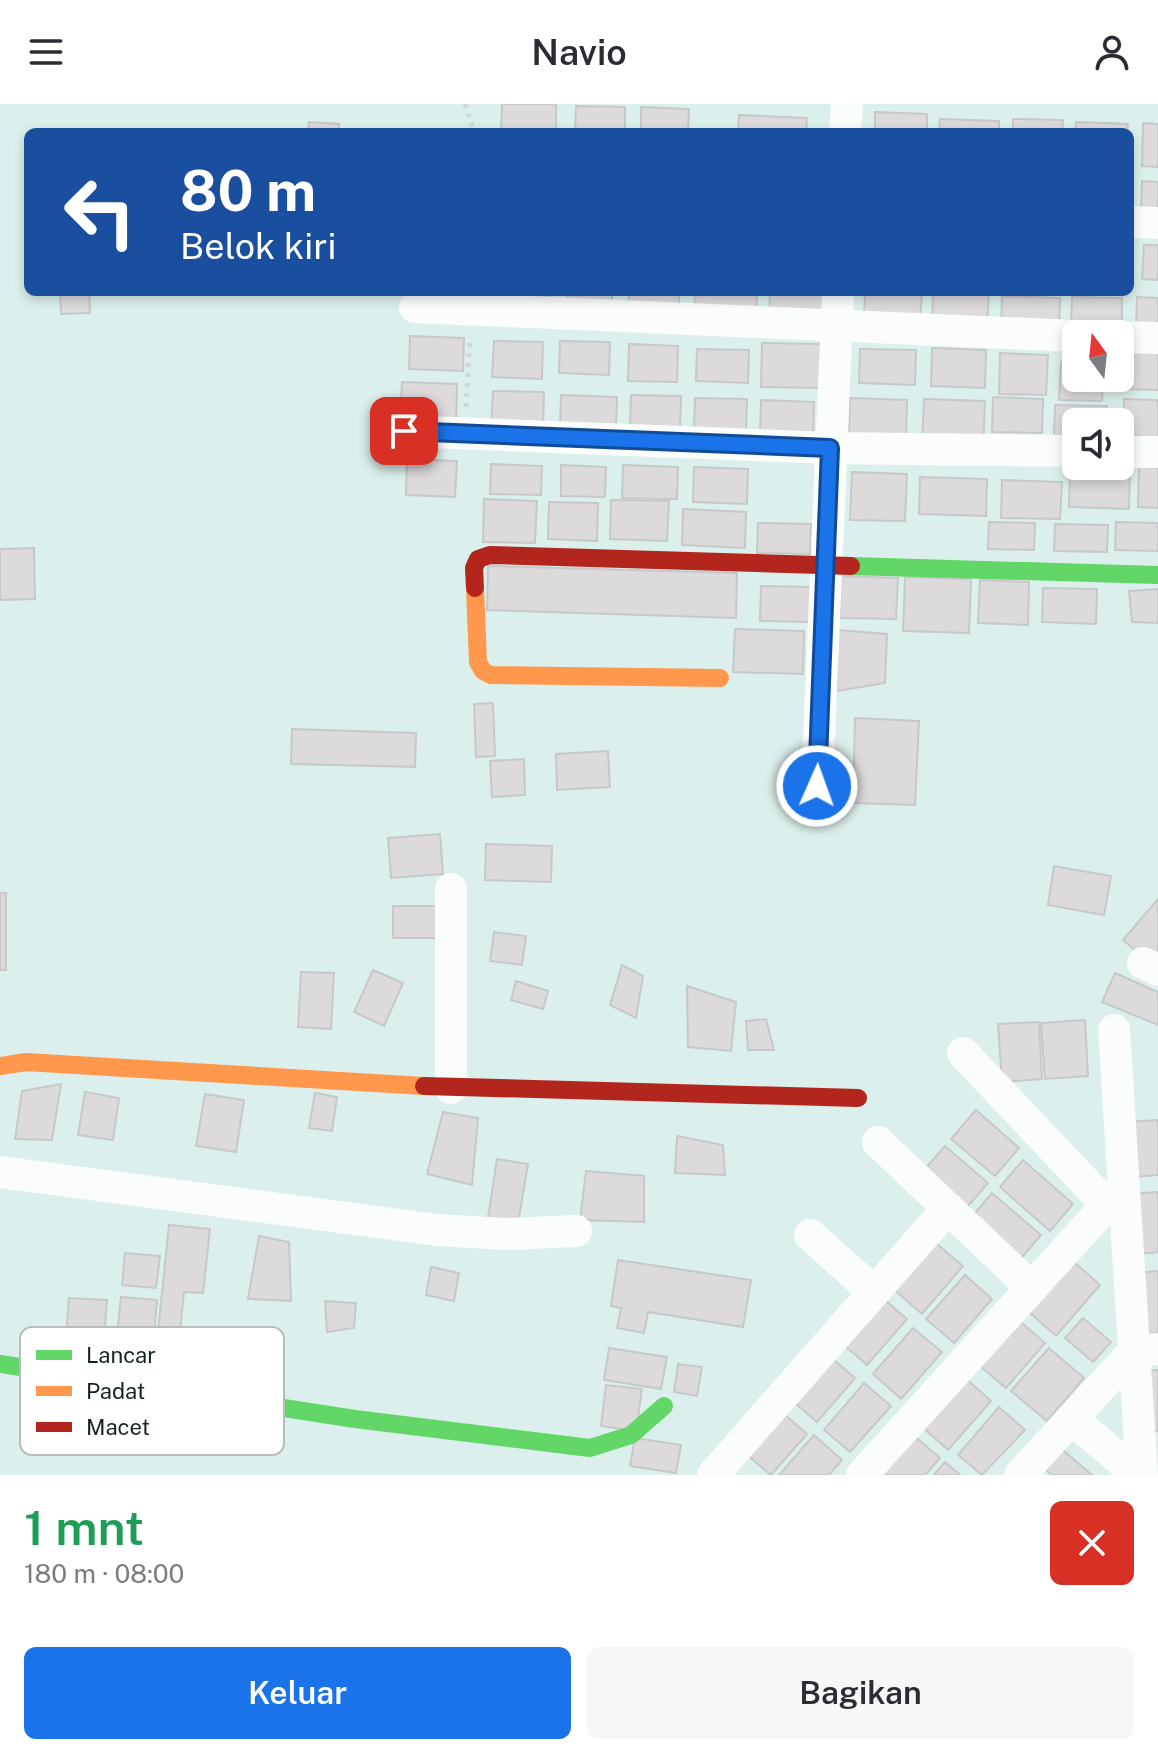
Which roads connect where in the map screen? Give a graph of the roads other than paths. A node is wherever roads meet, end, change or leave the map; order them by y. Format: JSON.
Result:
{"nodes":[{"id":1,"x":847,"y":104,"type":"edge"},
{"id":2,"x":845,"y":128,"type":"edge"},
{"id":3,"x":1134,"y":222,"type":"edge"},
{"id":4,"x":1158,"y":223,"type":"edge"},
{"id":5,"x":838,"y":296,"type":"edge"},
{"id":6,"x":415,"y":307,"type":"dead end"},
{"id":7,"x":836,"y":326,"type":"junction"},
{"id":8,"x":1062,"y":335,"type":"edge"},
{"id":9,"x":1134,"y":337,"type":"edge"},
{"id":10,"x":1158,"y":338,"type":"edge"},
{"id":11,"x":404,"y":431,"type":"dead end"},
{"id":12,"x":830,"y":448,"type":"junction"},
{"id":13,"x":1062,"y":451,"type":"edge"},
{"id":14,"x":1134,"y":452,"type":"edge"},
{"id":15,"x":1158,"y":452,"type":"edge"},
{"id":16,"x":824,"y":566,"type":"junction"},
{"id":17,"x":1158,"y":575,"type":"edge"},
{"id":18,"x":720,"y":678,"type":"dead end"},
{"id":19,"x":817,"y":786,"type":"dead end"},
{"id":20,"x":451,"y":889,"type":"dead end"},
{"id":21,"x":1114,"y":1030,"type":"dead end"},
{"id":22,"x":963,"y":1053,"type":"dead end"},
{"id":23,"x":0,"y":1066,"type":"edge"},
{"id":24,"x":451,"y":1088,"type":"junction"},
{"id":25,"x":858,"y":1098,"type":"dead end"},
{"id":26,"x":878,"y":1142,"type":"dead end"},
{"id":27,"x":0,"y":1172,"type":"edge"},
{"id":28,"x":1116,"y":1196,"type":"junction"},
{"id":29,"x":948,"y":1208,"type":"junction"},
{"id":30,"x":576,"y":1231,"type":"dead end"},
{"id":31,"x":810,"y":1235,"type":"dead end"},
{"id":32,"x":1032,"y":1288,"type":"junction"},
{"id":33,"x":874,"y":1292,"type":"junction"},
{"id":34,"x":1146,"y":1350,"type":"edge"},
{"id":35,"x":0,"y":1364,"type":"edge"},
{"id":36,"x":20,"y":1367,"type":"edge"},
{"id":37,"x":664,"y":1406,"type":"dead end"},
{"id":38,"x":284,"y":1408,"type":"edge"},
{"id":39,"x":1072,"y":1419,"type":"junction"},
{"id":40,"x":713,"y":1475,"type":"edge"},
{"id":41,"x":862,"y":1475,"type":"edge"},
{"id":42,"x":1020,"y":1475,"type":"edge"},
{"id":43,"x":1140,"y":1475,"type":"edge"}],
"edges":[{"from":1,"to":2,"type":"street"},
{"from":3,"to":4,"type":"street"},
{"from":5,"to":7,"type":"street"},
{"from":6,"to":7,"type":"street"},
{"from":7,"to":8,"type":"street"},
{"from":7,"to":12,"type":"street"},
{"from":9,"to":10,"type":"street"},
{"from":11,"to":12,"type":"street"},
{"from":12,"to":13,"type":"street"},
{"from":12,"to":16,"type":"street"},
{"from":14,"to":15,"type":"street"},
{"from":16,"to":17,"type":"street"},
{"from":16,"to":18,"type":"street"},
{"from":16,"to":19,"type":"street"},
{"from":20,"to":24,"type":"street"},
{"from":21,"to":28,"type":"street"},
{"from":22,"to":28,"type":"street"},
{"from":23,"to":24,"type":"street"},
{"from":24,"to":25,"type":"street"},
{"from":26,"to":29,"type":"street"},
{"from":27,"to":30,"type":"street"},
{"from":28,"to":32,"type":"street"},
{"from":28,"to":34,"type":"street"},
{"from":29,"to":32,"type":"street"},
{"from":29,"to":33,"type":"street"},
{"from":31,"to":33,"type":"street"},
{"from":32,"to":41,"type":"street"},
{"from":33,"to":40,"type":"street"},
{"from":34,"to":39,"type":"street"},
{"from":34,"to":43,"type":"street"},
{"from":35,"to":36,"type":"street"},
{"from":37,"to":38,"type":"street"},
{"from":39,"to":42,"type":"street"},
{"from":39,"to":43,"type":"street"}]}
